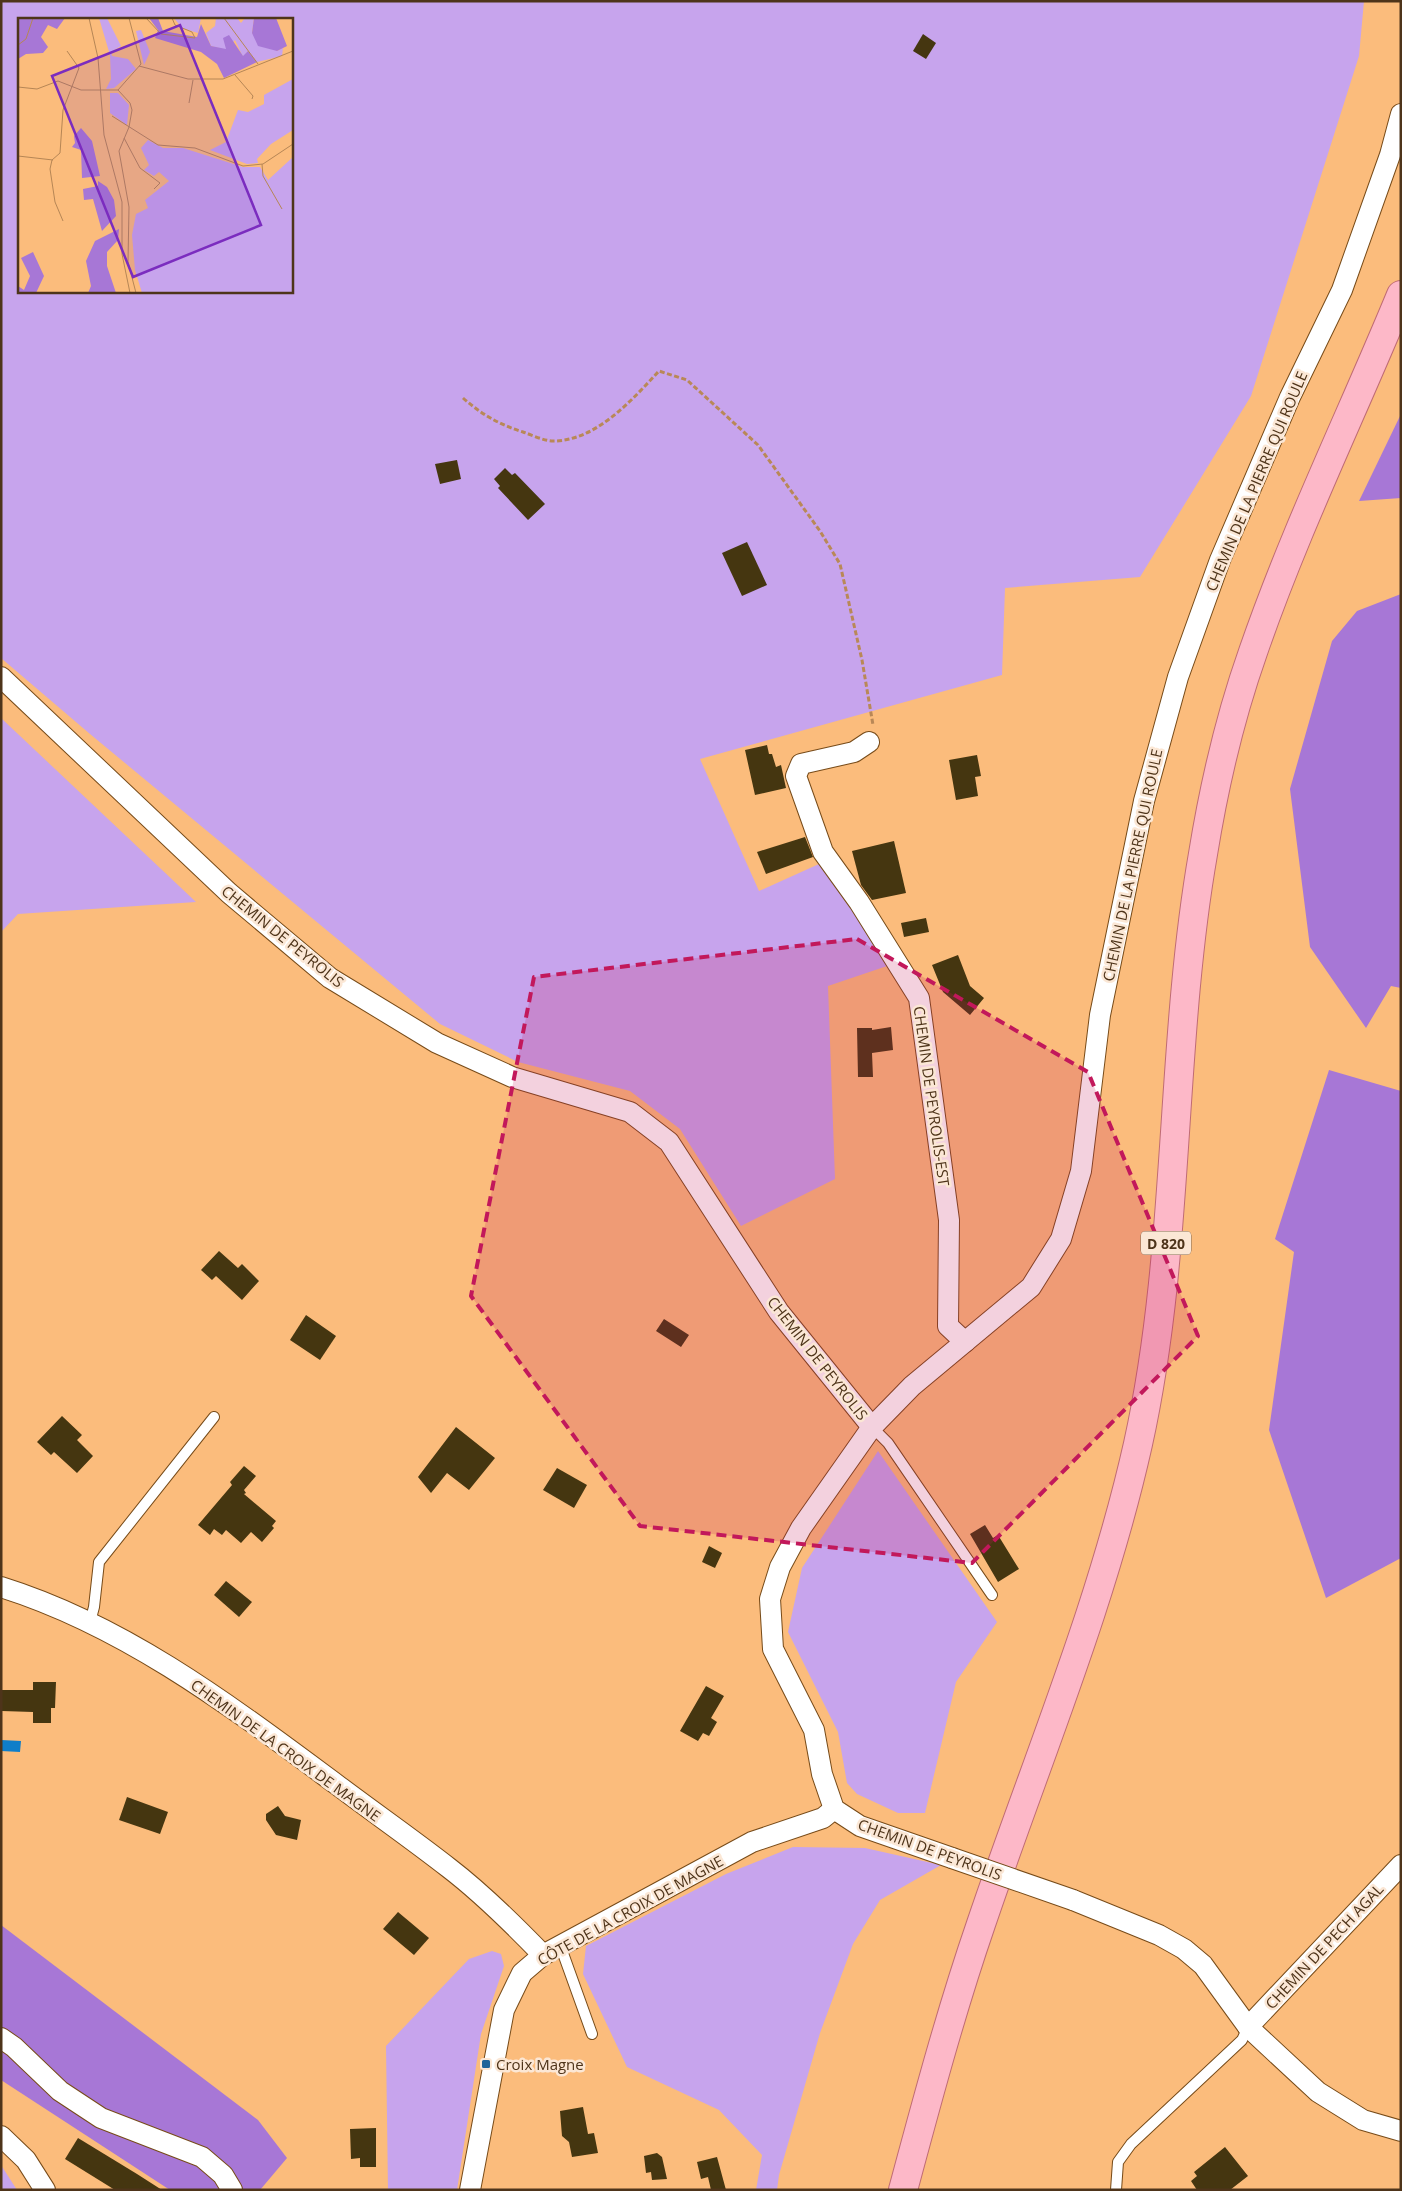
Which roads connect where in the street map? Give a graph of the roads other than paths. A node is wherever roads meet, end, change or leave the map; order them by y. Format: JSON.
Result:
{"nodes":[{"id":1,"x":1401,"y":114,"type":"edge"},
{"id":2,"x":1401,"y":295,"type":"edge"},
{"id":3,"x":1,"y":677,"type":"edge"},
{"id":4,"x":869,"y":742,"type":"road end"},
{"id":5,"x":964,"y":1342,"type":"junction"},
{"id":6,"x":214,"y":1417,"type":"dead end"},
{"id":7,"x":872,"y":1427,"type":"junction"},
{"id":8,"x":1,"y":1587,"type":"edge"},
{"id":9,"x":992,"y":1595,"type":"dead end"},
{"id":10,"x":90,"y":1622,"type":"junction"},
{"id":11,"x":834,"y":1809,"type":"junction"},
{"id":12,"x":1401,"y":1865,"type":"edge"},
{"id":13,"x":552,"y":1950,"type":"junction"},
{"id":14,"x":1248,"y":2027,"type":"junction"},
{"id":15,"x":592,"y":2034,"type":"dead end"},
{"id":16,"x":1,"y":2038,"type":"edge"},
{"id":17,"x":1401,"y":2131,"type":"edge"},
{"id":18,"x":1,"y":2136,"type":"edge"},
{"id":19,"x":45,"y":2190,"type":"edge"},
{"id":20,"x":232,"y":2190,"type":"edge"},
{"id":21,"x":470,"y":2190,"type":"edge"},
{"id":22,"x":903,"y":2190,"type":"edge"},
{"id":23,"x":1116,"y":2190,"type":"edge"}],
"edges":[{"from":1,"to":5,"type":"street","name":"CHEMIN DE LA PIERRE QUI ROULE"},
{"from":2,"to":22,"type":"main road","number":"D 820"},
{"from":3,"to":7,"type":"street","name":"CHEMIN DE PEYROLIS"},
{"from":4,"to":5,"type":"street","name":"CHEMIN DE PEYROLIS-EST"},
{"from":5,"to":7,"type":"street","name":"CHEMIN DE LA PIERRE QUI ROULE"},
{"from":6,"to":10,"type":"lane"},
{"from":7,"to":9,"type":"lane"},
{"from":7,"to":11,"type":"street","name":"CHEMIN DE PEYROLIS"},
{"from":8,"to":10,"type":"street","name":"CHEMIN DE LA CROIX DE MAGNE"},
{"from":10,"to":13,"type":"street","name":"CHEMIN DE LA CROIX DE MAGNE"},
{"from":11,"to":13,"type":"street","name":"CÔTE DE LA CROIX DE MAGNE"},
{"from":11,"to":14,"type":"street","name":"CHEMIN DE PEYROLIS","bridge":true},
{"from":12,"to":14,"type":"street","name":"CHEMIN DE PECH AGAL"},
{"from":13,"to":15,"type":"lane"},
{"from":13,"to":21,"type":"street","name":"CÔTE DE LA CROIX DE MAGNE"},
{"from":14,"to":17,"type":"street","name":"CHEMIN DE PEYROLIS"},
{"from":14,"to":23,"type":"lane"},
{"from":16,"to":20,"type":"street"},
{"from":18,"to":19,"type":"street"}]}
